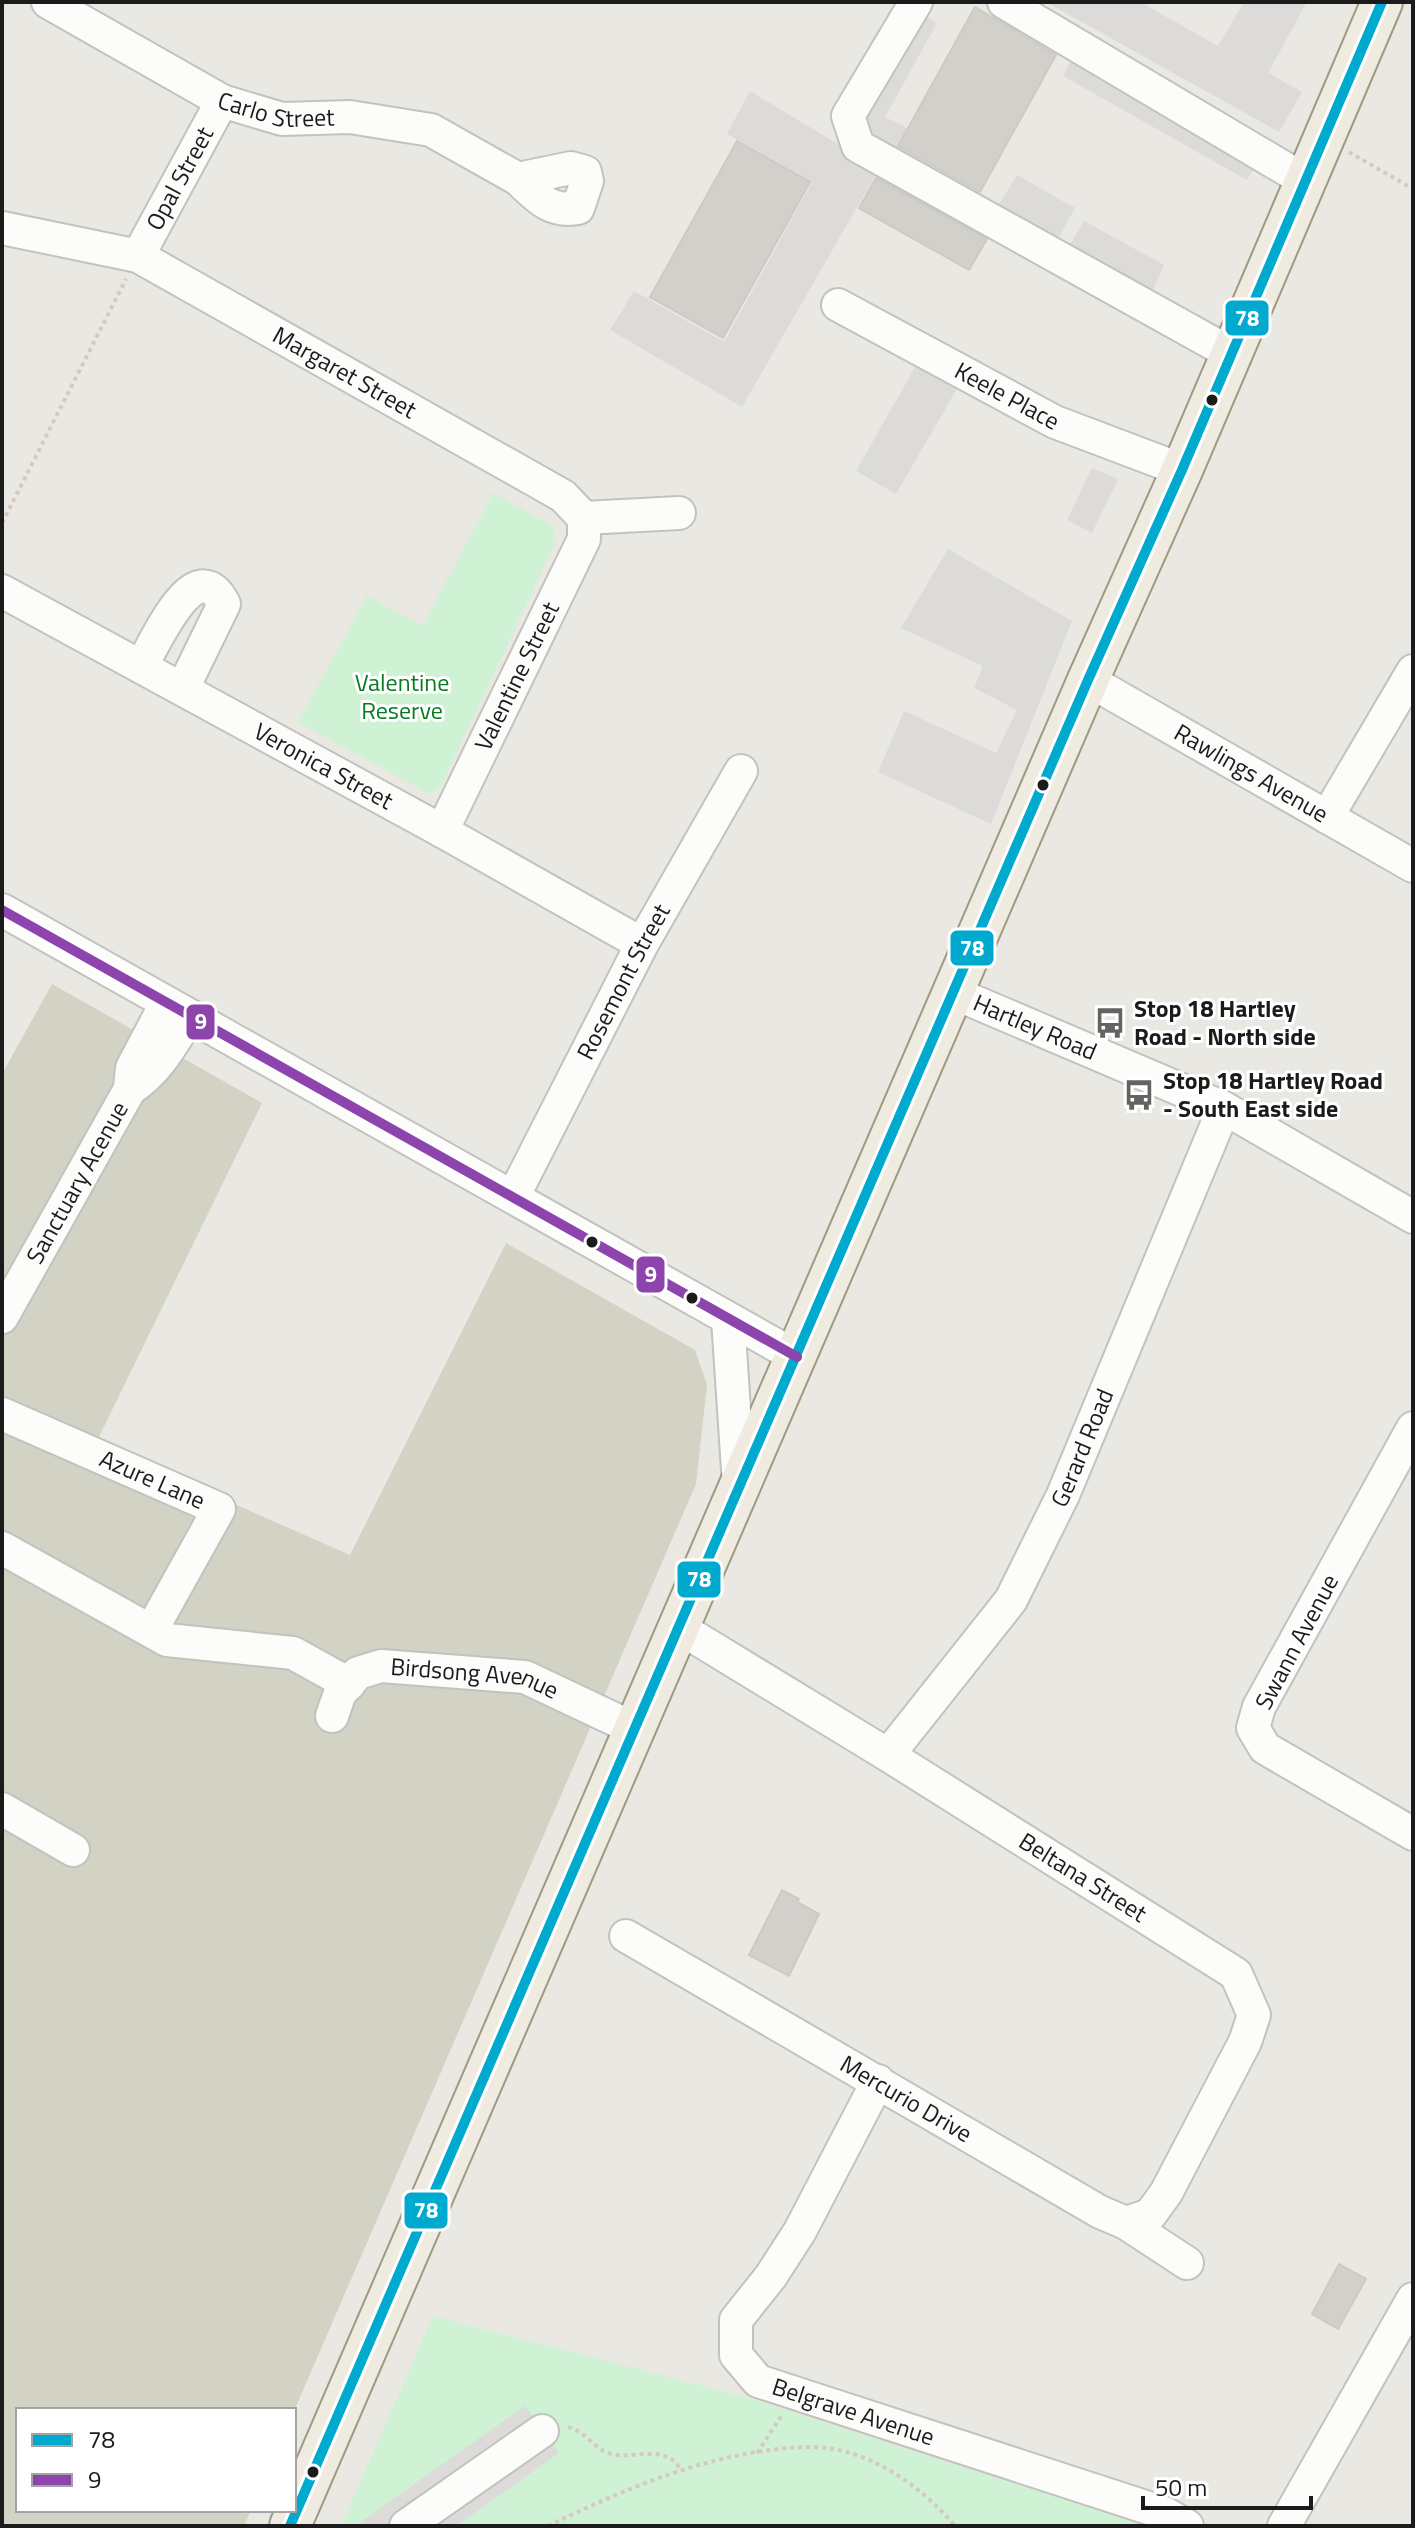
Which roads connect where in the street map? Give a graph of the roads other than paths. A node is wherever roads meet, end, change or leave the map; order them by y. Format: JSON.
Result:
{"nodes":[{"id":1,"x":48,"y":2,"type":"edge"},
{"id":2,"x":916,"y":2,"type":"edge"},
{"id":3,"x":1004,"y":2,"type":"edge"},
{"id":4,"x":1382,"y":2,"type":"edge"},
{"id":5,"x":222,"y":101,"type":"junction"},
{"id":6,"x":518,"y":179,"type":"dead end"},
{"id":7,"x":1306,"y":181,"type":"junction"},
{"id":8,"x":2,"y":228,"type":"edge"},
{"id":9,"x":138,"y":256,"type":"junction"},
{"id":10,"x":838,"y":305,"type":"dead end"},
{"id":11,"x":1232,"y":354,"type":"junction"},
{"id":12,"x":1182,"y":470,"type":"junction"},
{"id":13,"x":679,"y":513,"type":"dead end"},
{"id":14,"x":584,"y":518,"type":"junction"},
{"id":15,"x":2,"y":591,"type":"edge"},
{"id":16,"x":142,"y":665,"type":"junction"},
{"id":17,"x":1413,"y":671,"type":"edge"},
{"id":18,"x":1088,"y":680,"type":"junction"},
{"id":19,"x":183,"y":688,"type":"junction"},
{"id":20,"x":741,"y":771,"type":"dead end"},
{"id":21,"x":1327,"y":817,"type":"junction"},
{"id":22,"x":442,"y":831,"type":"junction"},
{"id":23,"x":1413,"y":866,"type":"edge"},
{"id":24,"x":2,"y":910,"type":"edge"},
{"id":25,"x":642,"y":944,"type":"junction"},
{"id":26,"x":954,"y":993,"type":"junction"},
{"id":27,"x":178,"y":1010,"type":"junction"},
{"id":28,"x":1224,"y":1108,"type":"junction"},
{"id":29,"x":513,"y":1197,"type":"junction"},
{"id":30,"x":1413,"y":1217,"type":"edge"},
{"id":31,"x":2,"y":1317,"type":"edge"},
{"id":32,"x":728,"y":1319,"type":"junction"},
{"id":33,"x":797,"y":1357,"type":"junction"},
{"id":34,"x":2,"y":1414,"type":"edge"},
{"id":35,"x":1413,"y":1428,"type":"edge"},
{"id":36,"x":739,"y":1488,"type":"junction"},
{"id":37,"x":2,"y":1548,"type":"edge"},
{"id":38,"x":678,"y":1627,"type":"junction"},
{"id":39,"x":151,"y":1631,"type":"junction"},
{"id":40,"x":349,"y":1684,"type":"junction"},
{"id":41,"x":332,"y":1716,"type":"dead end"},
{"id":42,"x":635,"y":1729,"type":"junction"},
{"id":43,"x":888,"y":1755,"type":"junction"},
{"id":44,"x":2,"y":1809,"type":"edge"},
{"id":45,"x":1413,"y":1834,"type":"edge"},
{"id":46,"x":73,"y":1850,"type":"dead end"},
{"id":47,"x":626,"y":1936,"type":"dead end"},
{"id":48,"x":878,"y":2081,"type":"junction"},
{"id":49,"x":1126,"y":2223,"type":"junction"},
{"id":50,"x":1187,"y":2263,"type":"dead end"},
{"id":51,"x":1413,"y":2299,"type":"edge"},
{"id":52,"x":542,"y":2431,"type":"road end"},
{"id":53,"x":290,"y":2526,"type":"edge"},
{"id":54,"x":406,"y":2526,"type":"edge"},
{"id":55,"x":1187,"y":2526,"type":"edge"},
{"id":56,"x":1284,"y":2526,"type":"edge"}],
"edges":[{"from":1,"to":5,"type":"street","name":"Carlo Street"},
{"from":2,"to":11,"type":"street"},
{"from":3,"to":7,"type":"street"},
{"from":4,"to":7,"type":"main road"},
{"from":5,"to":6,"type":"street","name":"Carlo Street"},
{"from":5,"to":9,"type":"street","name":"Opal Street"},
{"from":7,"to":11,"type":"main road"},
{"from":8,"to":9,"type":"street","name":"Margaret Street"},
{"from":9,"to":14,"type":"street","name":"Margaret Street"},
{"from":10,"to":12,"type":"street","name":"Keele Place"},
{"from":11,"to":12,"type":"main road"},
{"from":12,"to":18,"type":"main road"},
{"from":13,"to":14,"type":"street"},
{"from":14,"to":22,"type":"street","name":"Valentine Street"},
{"from":15,"to":16,"type":"street","name":"Veronica Street"},
{"from":16,"to":19,"type":"street","name":"Veronica Street"},
{"from":16,"to":19,"type":"street"},
{"from":17,"to":21,"type":"street"},
{"from":18,"to":21,"type":"street","name":"Rawlings Avenue"},
{"from":18,"to":26,"type":"main road"},
{"from":19,"to":22,"type":"street","name":"Veronica Street"},
{"from":20,"to":25,"type":"street","name":"Rosemont Street"},
{"from":21,"to":23,"type":"street","name":"Rawlings Avenue"},
{"from":22,"to":25,"type":"street","name":"Veronica Street"},
{"from":24,"to":27,"type":"street"},
{"from":25,"to":29,"type":"street","name":"Rosemont Street"},
{"from":26,"to":28,"type":"street","name":"Hartley Road"},
{"from":26,"to":33,"type":"main road"},
{"from":27,"to":29,"type":"street"},
{"from":27,"to":31,"type":"street","name":"Sanctuary Acenue"},
{"from":28,"to":30,"type":"street","name":"Hartley Road"},
{"from":28,"to":43,"type":"street","name":"Gerard Road"},
{"from":29,"to":32,"type":"street"},
{"from":32,"to":33,"type":"street"},
{"from":32,"to":36,"type":"street"},
{"from":33,"to":36,"type":"main road"},
{"from":34,"to":39,"type":"street","name":"Azure Lane"},
{"from":35,"to":45,"type":"street","name":"Swann Avenue"},
{"from":36,"to":38,"type":"main road"},
{"from":37,"to":39,"type":"street"},
{"from":38,"to":42,"type":"main road"},
{"from":38,"to":43,"type":"street","name":"Beltana Street"},
{"from":39,"to":40,"type":"street"},
{"from":40,"to":41,"type":"street"},
{"from":40,"to":42,"type":"street","name":"Birdsong Avenue"},
{"from":42,"to":53,"type":"main road"},
{"from":43,"to":49,"type":"street","name":"Beltana Street"},
{"from":44,"to":46,"type":"street"},
{"from":47,"to":48,"type":"street","name":"Mercurio Drive"},
{"from":48,"to":49,"type":"street","name":"Mercurio Drive"},
{"from":48,"to":55,"type":"street","name":"Belgrave Avenue"},
{"from":49,"to":50,"type":"street","name":"Mercurio Drive"},
{"from":51,"to":56,"type":"street"},
{"from":52,"to":54,"type":"street"}]}
